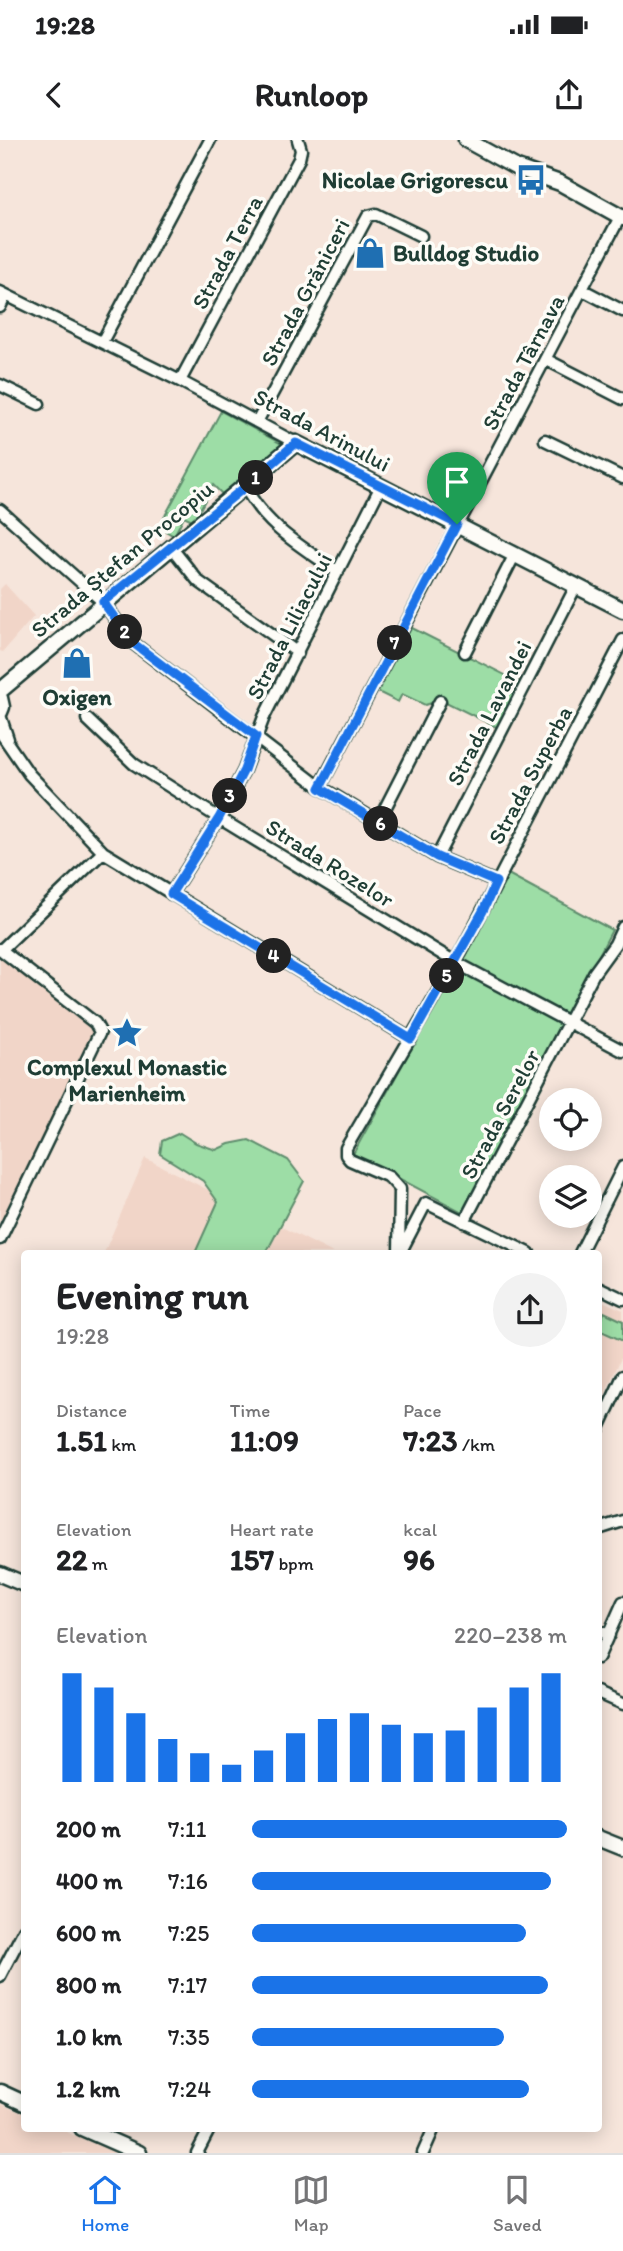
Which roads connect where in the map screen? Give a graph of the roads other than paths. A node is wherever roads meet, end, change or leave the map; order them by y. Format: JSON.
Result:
{"nodes":[{"id":1,"x":210,"y":140,"type":"edge"},
{"id":2,"x":298,"y":140,"type":"edge"},
{"id":3,"x":466,"y":140,"type":"edge"},
{"id":4,"x":486,"y":144,"type":"edge"},
{"id":5,"x":622,"y":218,"type":"edge"},
{"id":6,"x":421,"y":236,"type":"dead end"},
{"id":7,"x":583,"y":290,"type":"junction"},
{"id":8,"x":3,"y":293,"type":"edge"},
{"id":9,"x":0,"y":307,"type":"edge"},
{"id":10,"x":623,"y":311,"type":"edge"},
{"id":11,"x":102,"y":342,"type":"junction"},
{"id":12,"x":547,"y":360,"type":"junction"},
{"id":13,"x":180,"y":381,"type":"junction"},
{"id":14,"x":0,"y":385,"type":"edge"},
{"id":15,"x":623,"y":399,"type":"edge"},
{"id":16,"x":39,"y":404,"type":"dead end"},
{"id":17,"x":257,"y":422,"type":"junction"},
{"id":18,"x":545,"y":440,"type":"dead end"},
{"id":19,"x":296,"y":443,"type":"junction"},
{"id":20,"x":623,"y":478,"type":"edge"},
{"id":21,"x":381,"y":486,"type":"junction"},
{"id":22,"x":245,"y":487,"type":"junction"},
{"id":23,"x":0,"y":510,"type":"edge"},
{"id":24,"x":457,"y":524,"type":"junction"},
{"id":25,"x":171,"y":547,"type":"junction"},
{"id":26,"x":515,"y":554,"type":"junction"},
{"id":27,"x":338,"y":572,"type":"junction"},
{"id":28,"x":576,"y":586,"type":"junction"},
{"id":29,"x":103,"y":602,"type":"junction"},
{"id":30,"x":623,"y":610,"type":"edge"},
{"id":31,"x":623,"y":640,"type":"edge"},
{"id":32,"x":465,"y":652,"type":"dead end"},
{"id":33,"x":298,"y":653,"type":"junction"},
{"id":34,"x":2,"y":700,"type":"edge"},
{"id":35,"x":440,"y":701,"type":"dead end"},
{"id":36,"x":87,"y":719,"type":"dead end"},
{"id":37,"x":0,"y":734,"type":"edge"},
{"id":38,"x":256,"y":736,"type":"junction"},
{"id":39,"x":9,"y":743,"type":"junction"},
{"id":40,"x":320,"y":788,"type":"junction"},
{"id":41,"x":219,"y":818,"type":"junction"},
{"id":42,"x":378,"y":822,"type":"junction"},
{"id":43,"x":103,"y":852,"type":"junction"},
{"id":44,"x":437,"y":857,"type":"junction"},
{"id":45,"x":496,"y":882,"type":"junction"},
{"id":46,"x":171,"y":894,"type":"junction"},
{"id":47,"x":623,"y":927,"type":"edge"},
{"id":48,"x":619,"y":946,"type":"edge"},
{"id":49,"x":1,"y":949,"type":"edge"},
{"id":50,"x":455,"y":962,"type":"junction"},
{"id":51,"x":569,"y":1024,"type":"junction"},
{"id":52,"x":411,"y":1039,"type":"junction"},
{"id":53,"x":623,"y":1051,"type":"edge"},
{"id":54,"x":623,"y":1167,"type":"edge"},
{"id":55,"x":464,"y":1222,"type":"junction"},
{"id":56,"x":0,"y":1239,"type":"edge"},
{"id":57,"x":399,"y":1250,"type":"edge"},
{"id":58,"x":401,"y":1250,"type":"edge"},
{"id":59,"x":523,"y":1250,"type":"edge"},
{"id":60,"x":582,"y":1250,"type":"edge"},
{"id":61,"x":602,"y":1289,"type":"edge"},
{"id":62,"x":623,"y":1299,"type":"edge"},
{"id":63,"x":623,"y":1376,"type":"edge"},
{"id":64,"x":602,"y":1421,"type":"edge"},
{"id":65,"x":623,"y":1521,"type":"edge"},
{"id":66,"x":602,"y":1528,"type":"edge"},
{"id":67,"x":0,"y":1574,"type":"edge"},
{"id":68,"x":21,"y":1583,"type":"edge"},
{"id":69,"x":623,"y":1602,"type":"edge"},
{"id":70,"x":603,"y":1633,"type":"edge"},
{"id":71,"x":602,"y":1695,"type":"edge"},
{"id":72,"x":623,"y":1704,"type":"edge"},
{"id":73,"x":602,"y":1840,"type":"edge"},
{"id":74,"x":623,"y":1848,"type":"edge"},
{"id":75,"x":21,"y":1936,"type":"edge"},
{"id":76,"x":0,"y":1976,"type":"edge"},
{"id":77,"x":0,"y":2092,"type":"edge"},
{"id":78,"x":21,"y":2102,"type":"edge"},
{"id":79,"x":100,"y":2132,"type":"edge"},
{"id":80,"x":208,"y":2132,"type":"edge"},
{"id":81,"x":432,"y":2132,"type":"edge"},
{"id":82,"x":139,"y":2153,"type":"edge"},
{"id":83,"x":197,"y":2153,"type":"edge"},
{"id":84,"x":423,"y":2153,"type":"edge"}],
"edges":[{"from":1,"to":11,"type":"street"},
{"from":2,"to":13,"type":"street","name":"Strada Terra"},
{"from":3,"to":4,"type":"street"},
{"from":4,"to":5,"type":"street"},
{"from":5,"to":7,"type":"street","name":"Strada Târnava"},
{"from":6,"to":17,"type":"street","name":"Strada Grăniceri"},
{"from":7,"to":10,"type":"street"},
{"from":7,"to":12,"type":"street","name":"Strada Târnava"},
{"from":8,"to":9,"type":"street"},
{"from":8,"to":11,"type":"street","name":"Strada Arinului"},
{"from":11,"to":13,"type":"street","name":"Strada Arinului"},
{"from":12,"to":15,"type":"street"},
{"from":12,"to":24,"type":"street","name":"Strada Târnava"},
{"from":13,"to":17,"type":"street","name":"Strada Arinului"},
{"from":14,"to":16,"type":"street"},
{"from":17,"to":19,"type":"street","name":"Strada Arinului"},
{"from":18,"to":20,"type":"street"},
{"from":19,"to":21,"type":"street","name":"Strada Arinului"},
{"from":19,"to":22,"type":"street","name":"Strada Ștefan Procopiu"},
{"from":21,"to":24,"type":"street","name":"Strada Arinului"},
{"from":21,"to":27,"type":"street","name":"Strada Liliacului"},
{"from":22,"to":25,"type":"street","name":"Strada Ștefan Procopiu"},
{"from":22,"to":27,"type":"street"},
{"from":23,"to":29,"type":"street"},
{"from":24,"to":26,"type":"street","name":"Strada Arinului"},
{"from":24,"to":40,"type":"street","name":"Strada Târnava"},
{"from":25,"to":29,"type":"street","name":"Strada Ștefan Procopiu"},
{"from":25,"to":33,"type":"street"},
{"from":26,"to":28,"type":"street","name":"Strada Arinului"},
{"from":26,"to":32,"type":"street"},
{"from":27,"to":33,"type":"street","name":"Strada Liliacului"},
{"from":28,"to":30,"type":"street","name":"Strada Arinului"},
{"from":28,"to":44,"type":"street","name":"Strada Lavandei"},
{"from":29,"to":34,"type":"street","name":"Strada Ștefan Procopiu"},
{"from":29,"to":38,"type":"street"},
{"from":31,"to":45,"type":"street","name":"Strada Superba"},
{"from":33,"to":38,"type":"street","name":"Strada Liliacului"},
{"from":34,"to":39,"type":"street"},
{"from":35,"to":42,"type":"street"},
{"from":36,"to":41,"type":"street","name":"Strada Rozelor"},
{"from":37,"to":39,"type":"street"},
{"from":38,"to":40,"type":"street"},
{"from":38,"to":41,"type":"street","name":"Strada Liliacului"},
{"from":39,"to":43,"type":"street"},
{"from":40,"to":42,"type":"street"},
{"from":41,"to":46,"type":"street","name":"Strada Liliacului"},
{"from":41,"to":50,"type":"street","name":"Strada Rozelor"},
{"from":42,"to":44,"type":"street"},
{"from":43,"to":46,"type":"street"},
{"from":43,"to":49,"type":"street"},
{"from":44,"to":45,"type":"street"},
{"from":45,"to":50,"type":"street","name":"Strada Superba"},
{"from":46,"to":52,"type":"street"},
{"from":47,"to":48,"type":"street","name":"Strada Serelor"},
{"from":48,"to":51,"type":"street","name":"Strada Serelor"},
{"from":49,"to":56,"type":"street"},
{"from":50,"to":51,"type":"street","name":"Strada Rozelor"},
{"from":50,"to":52,"type":"street","name":"Strada Superba"},
{"from":51,"to":53,"type":"street","name":"Strada Rozelor"},
{"from":51,"to":55,"type":"street","name":"Strada Serelor"},
{"from":52,"to":57,"type":"street","name":"Strada Superba"},
{"from":54,"to":60,"type":"street"},
{"from":55,"to":58,"type":"street"},
{"from":55,"to":59,"type":"street"},
{"from":61,"to":62,"type":"street"},
{"from":63,"to":64,"type":"street"},
{"from":65,"to":66,"type":"street"},
{"from":67,"to":68,"type":"street"},
{"from":69,"to":70,"type":"street"},
{"from":71,"to":72,"type":"street"},
{"from":73,"to":74,"type":"street"},
{"from":75,"to":76,"type":"street"},
{"from":77,"to":78,"type":"street"},
{"from":79,"to":82,"type":"street"},
{"from":80,"to":83,"type":"street"},
{"from":81,"to":84,"type":"street"}]}
